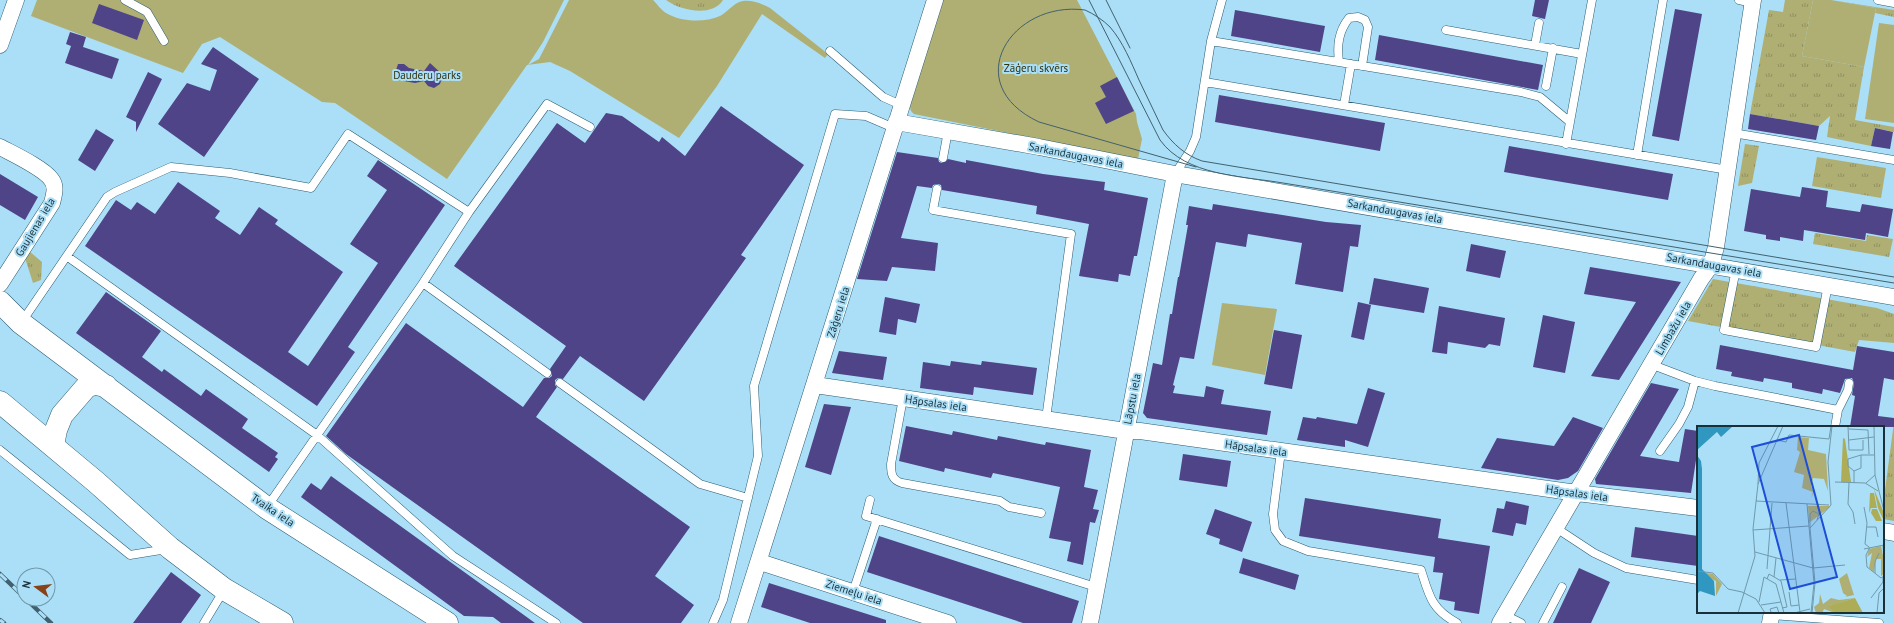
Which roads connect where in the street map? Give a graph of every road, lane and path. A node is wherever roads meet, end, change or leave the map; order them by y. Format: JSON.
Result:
{"nodes":[{"id":1,"x":16,"y":0,"type":"edge"},
{"id":2,"x":125,"y":0,"type":"edge"},
{"id":3,"x":935,"y":0,"type":"edge"},
{"id":4,"x":1222,"y":0,"type":"edge"},
{"id":5,"x":1592,"y":0,"type":"edge"},
{"id":6,"x":1663,"y":0,"type":"edge"},
{"id":7,"x":1878,"y":0,"type":"edge"},
{"id":8,"x":1748,"y":1,"type":"edge"},
{"id":9,"x":1894,"y":3,"type":"edge"},
{"id":10,"x":1539,"y":23,"type":"dead end"},
{"id":11,"x":1446,"y":30,"type":"dead end"},
{"id":12,"x":164,"y":41,"type":"dead end"},
{"id":13,"x":1211,"y":41,"type":"junction"},
{"id":14,"x":0,"y":45,"type":"edge"},
{"id":15,"x":1535,"y":45,"type":"junction"},
{"id":16,"x":1553,"y":48,"type":"junction"},
{"id":17,"x":830,"y":51,"type":"dead end"},
{"id":18,"x":1582,"y":54,"type":"junction"},
{"id":19,"x":1339,"y":62,"type":"junction"},
{"id":20,"x":1352,"y":64,"type":"junction"},
{"id":21,"x":1362,"y":66,"type":"junction"},
{"id":22,"x":1205,"y":82,"type":"junction"},
{"id":23,"x":1546,"y":86,"type":"dead end"},
{"id":24,"x":901,"y":105,"type":"junction"},
{"id":25,"x":1344,"y":105,"type":"junction"},
{"id":26,"x":1570,"y":122,"type":"junction"},
{"id":27,"x":895,"y":125,"type":"junction"},
{"id":28,"x":590,"y":127,"type":"dead end"},
{"id":29,"x":948,"y":131,"type":"junction"},
{"id":30,"x":1733,"y":133,"type":"junction"},
{"id":31,"x":1566,"y":144,"type":"junction"},
{"id":32,"x":0,"y":147,"type":"edge"},
{"id":33,"x":1637,"y":156,"type":"junction"},
{"id":34,"x":943,"y":158,"type":"dead end"},
{"id":35,"x":1894,"y":160,"type":"edge"},
{"id":36,"x":1728,"y":170,"type":"junction"},
{"id":37,"x":1175,"y":174,"type":"junction"},
{"id":38,"x":937,"y":189,"type":"dead end"},
{"id":39,"x":469,"y":212,"type":"junction"},
{"id":40,"x":68,"y":257,"type":"junction"},
{"id":41,"x":1711,"y":265,"type":"junction"},
{"id":42,"x":1736,"y":270,"type":"junction"},
{"id":43,"x":423,"y":283,"type":"junction"},
{"id":44,"x":0,"y":284,"type":"edge"},
{"id":45,"x":1828,"y":285,"type":"junction"},
{"id":46,"x":1894,"y":297,"type":"edge"},
{"id":47,"x":0,"y":302,"type":"edge"},
{"id":48,"x":21,"y":323,"type":"junction"},
{"id":49,"x":1658,"y":367,"type":"dead end"},
{"id":50,"x":547,"y":373,"type":"dead end"},
{"id":51,"x":1695,"y":381,"type":"junction"},
{"id":52,"x":560,"y":383,"type":"dead end"},
{"id":53,"x":1849,"y":383,"type":"dead end"},
{"id":54,"x":815,"y":385,"type":"junction"},
{"id":55,"x":106,"y":386,"type":"junction"},
{"id":56,"x":903,"y":398,"type":"junction"},
{"id":57,"x":0,"y":402,"type":"edge"},
{"id":58,"x":1838,"y":410,"type":"junction"},
{"id":59,"x":1046,"y":419,"type":"junction"},
{"id":60,"x":1835,"y":426,"type":"edge"},
{"id":61,"x":1126,"y":431,"type":"junction"},
{"id":62,"x":317,"y":435,"type":"junction"},
{"id":63,"x":53,"y":446,"type":"junction"},
{"id":64,"x":0,"y":450,"type":"edge"},
{"id":65,"x":1281,"y":451,"type":"junction"},
{"id":66,"x":1660,"y":451,"type":"dead end"},
{"id":67,"x":1577,"y":493,"type":"junction"},
{"id":68,"x":748,"y":498,"type":"junction"},
{"id":69,"x":870,"y":500,"type":"dead end"},
{"id":70,"x":267,"y":508,"type":"junction"},
{"id":71,"x":1697,"y":508,"type":"edge"},
{"id":72,"x":1041,"y":513,"type":"dead end"},
{"id":73,"x":877,"y":519,"type":"junction"},
{"id":74,"x":1556,"y":528,"type":"junction"},
{"id":75,"x":1884,"y":531,"type":"edge"},
{"id":76,"x":1894,"y":532,"type":"edge"},
{"id":77,"x":170,"y":548,"type":"junction"},
{"id":78,"x":760,"y":562,"type":"junction"},
{"id":79,"x":1697,"y":580,"type":"edge"},
{"id":80,"x":1096,"y":587,"type":"junction"},
{"id":81,"x":1562,"y":587,"type":"dead end"},
{"id":82,"x":224,"y":589,"type":"junction"},
{"id":83,"x":853,"y":592,"type":"junction"},
{"id":84,"x":1771,"y":617,"type":"edge"},
{"id":85,"x":1502,"y":619,"type":"edge"},
{"id":86,"x":204,"y":623,"type":"edge"},
{"id":87,"x":282,"y":623,"type":"edge"},
{"id":88,"x":447,"y":623,"type":"edge"},
{"id":89,"x":556,"y":623,"type":"edge"},
{"id":90,"x":713,"y":623,"type":"edge"},
{"id":91,"x":739,"y":623,"type":"edge"},
{"id":92,"x":948,"y":623,"type":"edge"},
{"id":93,"x":1090,"y":623,"type":"edge"},
{"id":94,"x":1457,"y":623,"type":"edge"},
{"id":95,"x":1520,"y":623,"type":"edge"},
{"id":96,"x":1543,"y":623,"type":"edge"},
{"id":97,"x":1879,"y":623,"type":"edge"}],
"edges":[{"from":1,"to":14,"type":"street"},
{"from":2,"to":12,"type":"lane"},
{"from":3,"to":24,"type":"street","name":"Zāģeru iela"},
{"from":4,"to":13,"type":"lane"},
{"from":5,"to":18,"type":"lane"},
{"from":6,"to":33,"type":"lane"},
{"from":7,"to":9,"type":"lane"},
{"from":8,"to":30,"type":"street","name":"Limbažu iela"},
{"from":10,"to":15,"type":"lane"},
{"from":11,"to":15,"type":"lane"},
{"from":13,"to":19,"type":"lane"},
{"from":13,"to":22,"type":"lane"},
{"from":15,"to":16,"type":"lane"},
{"from":16,"to":18,"type":"lane"},
{"from":16,"to":23,"type":"lane"},
{"from":17,"to":24,"type":"lane"},
{"from":18,"to":26,"type":"lane"},
{"from":19,"to":20,"type":"lane"},
{"from":19,"to":21,"type":"lane"},
{"from":20,"to":21,"type":"lane"},
{"from":20,"to":25,"type":"lane"},
{"from":21,"to":26,"type":"lane"},
{"from":22,"to":25,"type":"lane"},
{"from":22,"to":37,"type":"lane"},
{"from":24,"to":27,"type":"street","name":"Zāģeru iela"},
{"from":25,"to":31,"type":"lane"},
{"from":26,"to":31,"type":"lane"},
{"from":27,"to":29,"type":"street","name":"Sarkandaugavas iela"},
{"from":27,"to":54,"type":"street","name":"Zāģeru iela"},
{"from":27,"to":68,"type":"lane"},
{"from":28,"to":39,"type":"lane"},
{"from":29,"to":34,"type":"lane"},
{"from":29,"to":37,"type":"street","name":"Sarkandaugavas iela"},
{"from":30,"to":35,"type":"lane"},
{"from":30,"to":36,"type":"street","name":"Limbažu iela"},
{"from":31,"to":33,"type":"lane"},
{"from":32,"to":44,"type":"street","name":"Gaujienas iela"},
{"from":33,"to":36,"type":"lane"},
{"from":36,"to":41,"type":"street","name":"Limbažu iela"},
{"from":37,"to":41,"type":"street","name":"Sarkandaugavas iela"},
{"from":37,"to":61,"type":"street","name":"Lāpstu iela"},
{"from":38,"to":59,"type":"lane"},
{"from":39,"to":40,"type":"lane"},
{"from":39,"to":43,"type":"lane"},
{"from":40,"to":48,"type":"lane"},
{"from":40,"to":62,"type":"lane"},
{"from":41,"to":42,"type":"street","name":"Sarkandaugavas iela"},
{"from":41,"to":67,"type":"street","name":"Limbažu iela"},
{"from":42,"to":45,"type":"street","name":"Sarkandaugavas iela"},
{"from":42,"to":45,"type":"lane"},
{"from":43,"to":50,"type":"lane"},
{"from":43,"to":62,"type":"lane"},
{"from":45,"to":46,"type":"street","name":"Sarkandaugavas iela"},
{"from":47,"to":48,"type":"main road","name":"Tvaika iela"},
{"from":48,"to":55,"type":"main road","name":"Tvaika iela"},
{"from":49,"to":51,"type":"lane"},
{"from":51,"to":58,"type":"lane"},
{"from":51,"to":66,"type":"lane"},
{"from":52,"to":68,"type":"lane"},
{"from":53,"to":58,"type":"lane"},
{"from":54,"to":56,"type":"street","name":"Hāpsalas iela"},
{"from":54,"to":78,"type":"street","name":"Zāģeru iela"},
{"from":55,"to":63,"type":"main road"},
{"from":55,"to":70,"type":"main road","name":"Tvaika iela"},
{"from":56,"to":59,"type":"street","name":"Hāpsalas iela"},
{"from":56,"to":72,"type":"lane"},
{"from":57,"to":63,"type":"main road"},
{"from":58,"to":60,"type":"lane"},
{"from":59,"to":61,"type":"street","name":"Hāpsalas iela"},
{"from":61,"to":65,"type":"street","name":"Hāpsalas iela"},
{"from":61,"to":80,"type":"street","name":"Lāpstu iela"},
{"from":62,"to":70,"type":"lane"},
{"from":62,"to":89,"type":"lane"},
{"from":63,"to":77,"type":"main road"},
{"from":64,"to":77,"type":"lane"},
{"from":65,"to":67,"type":"street","name":"Hāpsalas iela"},
{"from":65,"to":94,"type":"lane"},
{"from":67,"to":71,"type":"street","name":"Hāpsalas iela"},
{"from":67,"to":74,"type":"street","name":"Limbažu iela"},
{"from":68,"to":90,"type":"lane"},
{"from":69,"to":73,"type":"lane"},
{"from":70,"to":88,"type":"main road","name":"Tvaika iela"},
{"from":73,"to":80,"type":"lane"},
{"from":73,"to":83,"type":"lane"},
{"from":74,"to":79,"type":"lane"},
{"from":74,"to":85,"type":"street","name":"Limbažu iela"},
{"from":75,"to":76,"type":"street"},
{"from":77,"to":82,"type":"main road"},
{"from":78,"to":83,"type":"street","name":"Ziemeļu iela"},
{"from":78,"to":91,"type":"street","name":"Zāģeru iela"},
{"from":80,"to":93,"type":"street","name":"Lāpstu iela"},
{"from":81,"to":96,"type":"lane"},
{"from":82,"to":86,"type":"lane"},
{"from":82,"to":87,"type":"main road"},
{"from":83,"to":92,"type":"street","name":"Ziemeļu iela"},
{"from":84,"to":97,"type":"lane"},
{"from":85,"to":95,"type":"lane"}]}
